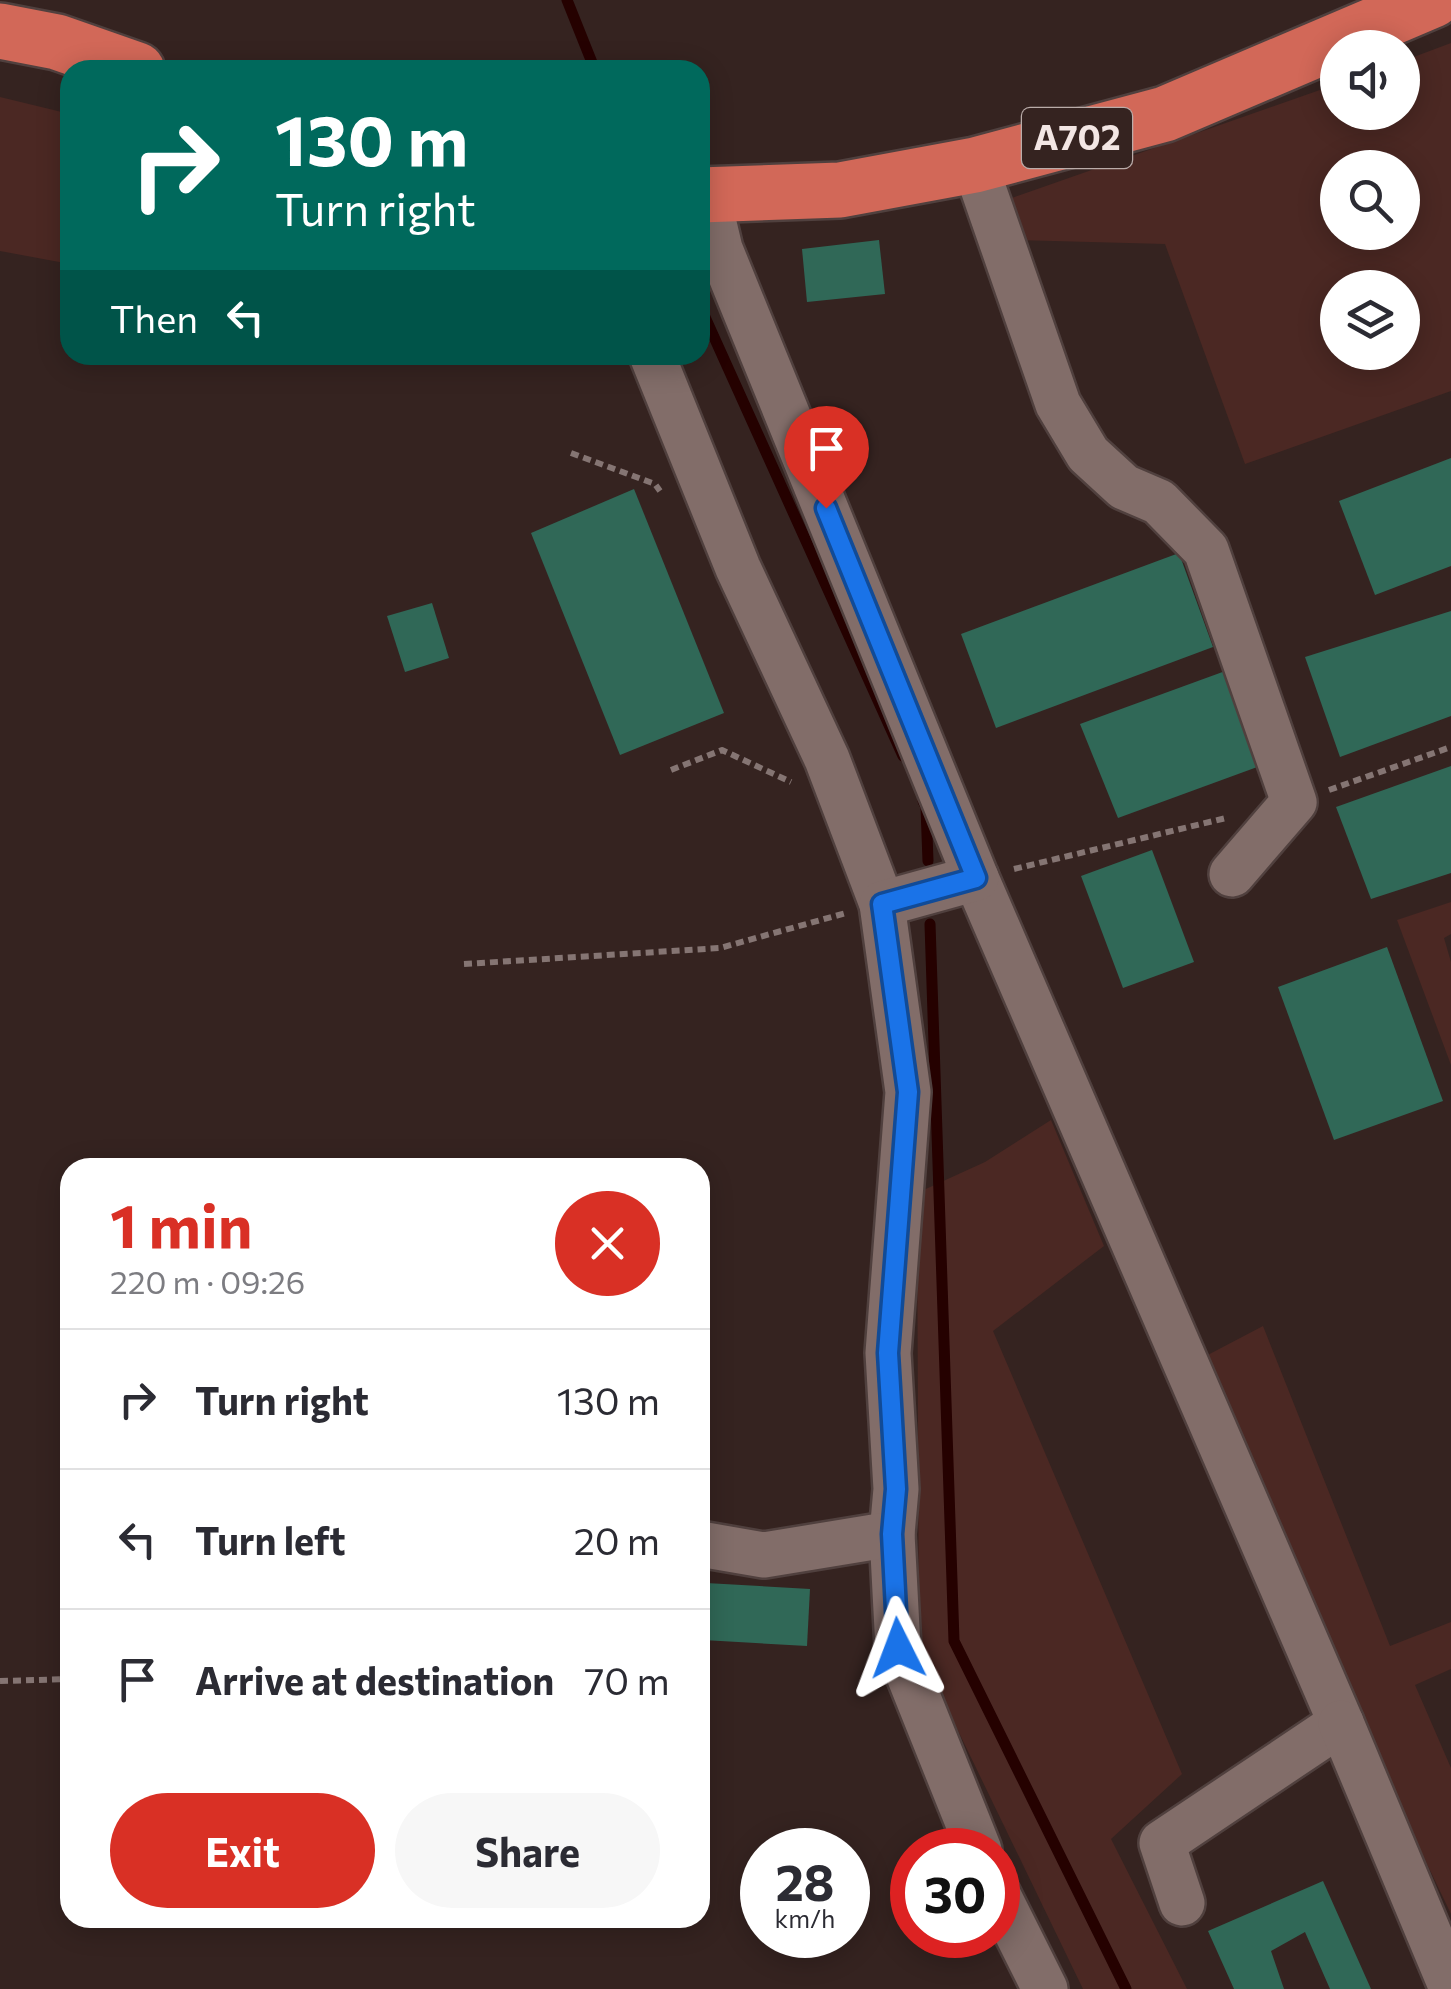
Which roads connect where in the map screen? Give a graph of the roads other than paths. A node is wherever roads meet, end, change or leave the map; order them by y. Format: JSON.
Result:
{"nodes":[{"id":1,"x":1434,"y":0,"type":"edge"},
{"id":2,"x":0,"y":31,"type":"edge"},
{"id":3,"x":108,"y":60,"type":"edge"},
{"id":4,"x":975,"y":166,"type":"junction"},
{"id":5,"x":710,"y":195,"type":"edge"},
{"id":6,"x":710,"y":215,"type":"edge"},
{"id":7,"x":656,"y":365,"type":"edge"},
{"id":8,"x":1232,"y":874,"type":"dead end"},
{"id":9,"x":976,"y":878,"type":"junction"},
{"id":10,"x":882,"y":904,"type":"junction"},
{"id":11,"x":892,"y":1534,"type":"junction"},
{"id":12,"x":710,"y":1546,"type":"edge"},
{"id":13,"x":1341,"y":1723,"type":"junction"},
{"id":14,"x":970,"y":1828,"type":"edge"},
{"id":15,"x":1182,"y":1904,"type":"dead end"},
{"id":16,"x":1020,"y":1942,"type":"edge"},
{"id":17,"x":1451,"y":1986,"type":"edge"},
{"id":18,"x":1044,"y":1989,"type":"edge"}],
"edges":[{"from":1,"to":4,"type":"highway","number":"A702"},
{"from":2,"to":3,"type":"highway"},
{"from":4,"to":5,"type":"highway","number":"A702"},
{"from":4,"to":8,"type":"street"},
{"from":6,"to":9,"type":"street"},
{"from":7,"to":10,"type":"street"},
{"from":9,"to":10,"type":"street"},
{"from":9,"to":13,"type":"street"},
{"from":10,"to":11,"type":"street"},
{"from":11,"to":12,"type":"street"},
{"from":11,"to":14,"type":"street"},
{"from":13,"to":15,"type":"street"},
{"from":13,"to":17,"type":"street"},
{"from":16,"to":18,"type":"street"}]}
